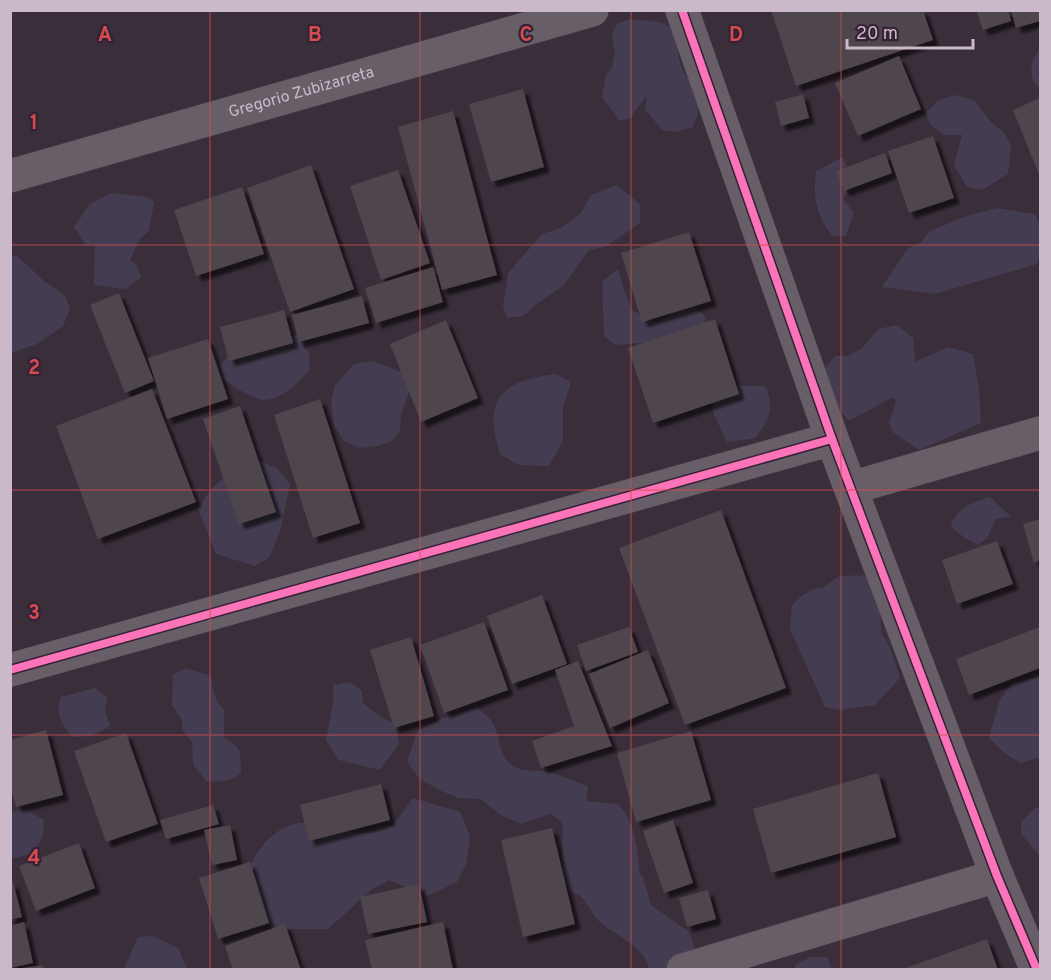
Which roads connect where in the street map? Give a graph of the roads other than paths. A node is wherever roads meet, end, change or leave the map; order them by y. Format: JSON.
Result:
{"nodes":[{"id":1,"x":592,"y":10,"type":"edge"},
{"id":2,"x":682,"y":10,"type":"edge"},
{"id":3,"x":10,"y":176,"type":"edge"},
{"id":4,"x":1041,"y":433,"type":"edge"},
{"id":5,"x":832,"y":439,"type":"junction"},
{"id":6,"x":851,"y":488,"type":"junction"},
{"id":7,"x":10,"y":670,"type":"edge"},
{"id":8,"x":997,"y":876,"type":"junction"},
{"id":9,"x":683,"y":969,"type":"edge"},
{"id":10,"x":1039,"y":969,"type":"edge"}],
"edges":[{"from":1,"to":3,"type":"street","name":"Gregorio Zubizarreta"},
{"from":2,"to":5,"type":"street"},
{"from":4,"to":6,"type":"street"},
{"from":5,"to":6,"type":"street"},
{"from":5,"to":7,"type":"street"},
{"from":6,"to":8,"type":"street"},
{"from":8,"to":9,"type":"street"},
{"from":8,"to":10,"type":"street"}]}
